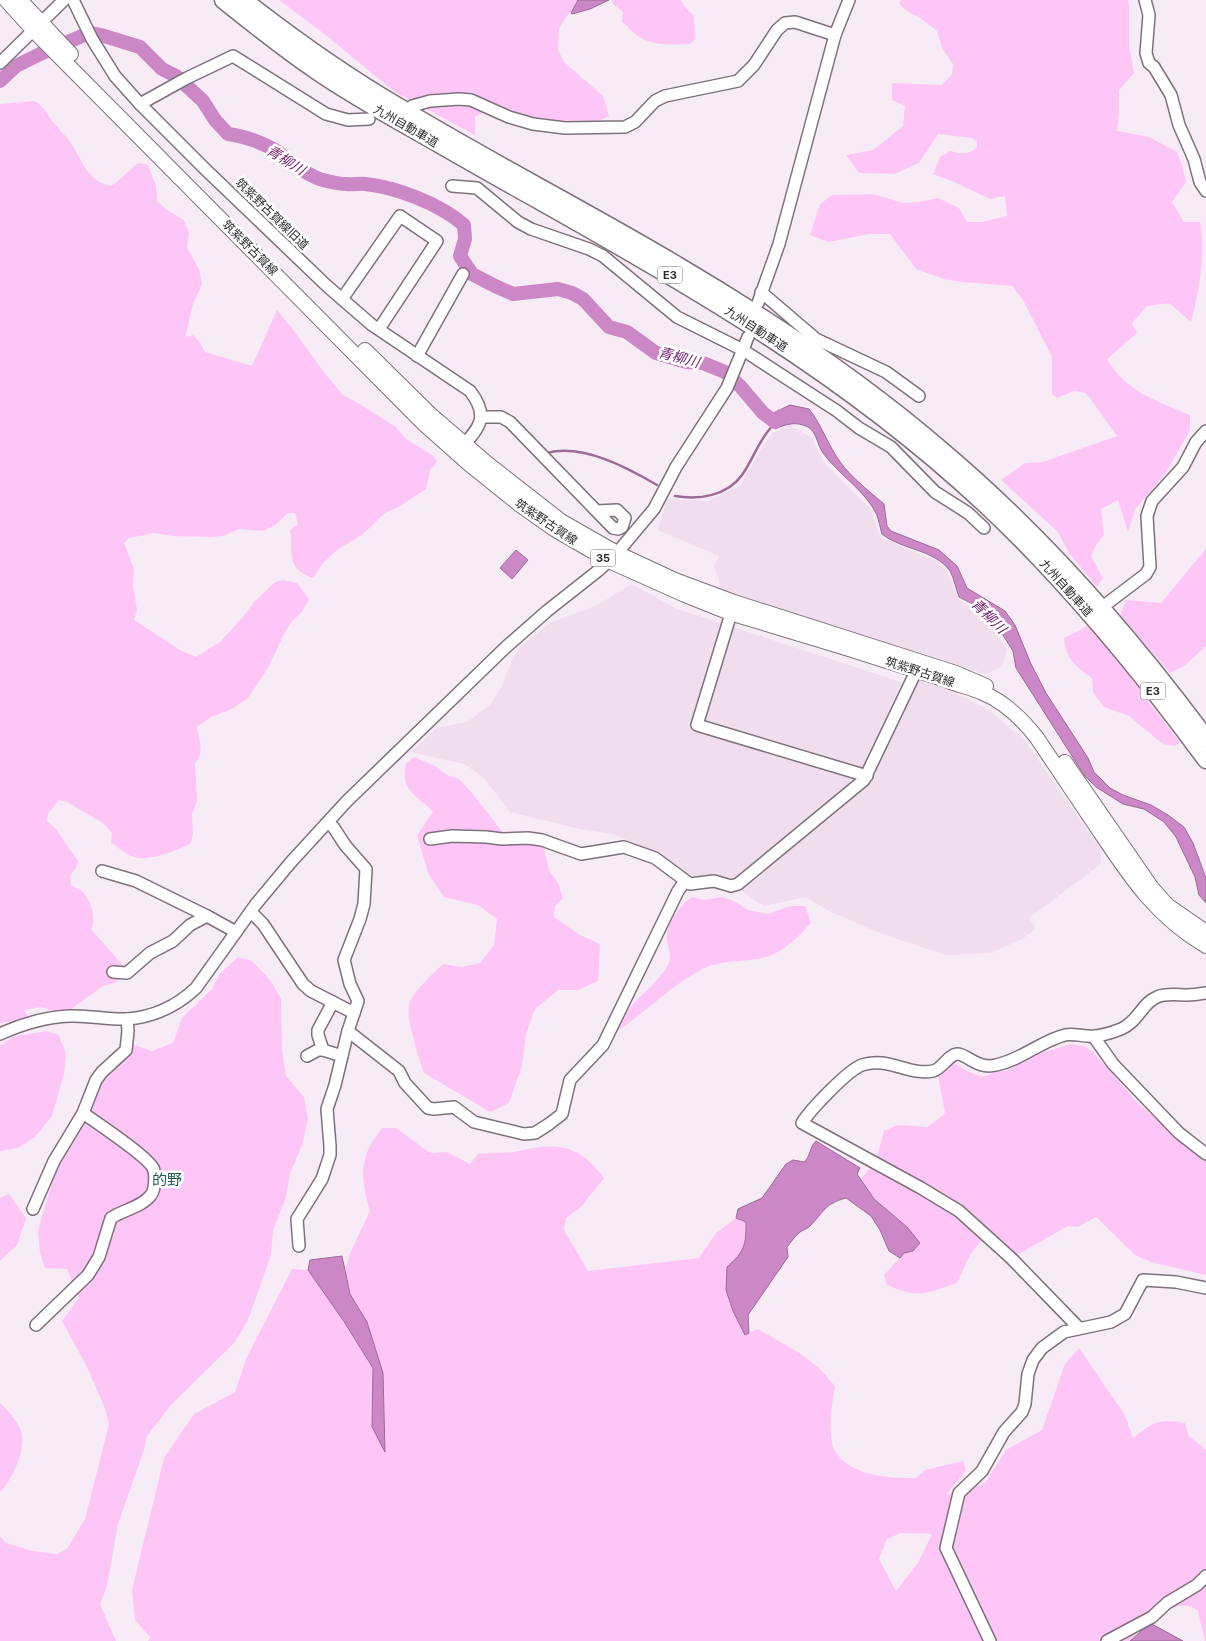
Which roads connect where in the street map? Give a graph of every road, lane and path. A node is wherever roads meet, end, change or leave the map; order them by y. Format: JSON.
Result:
{"nodes":[{"id":1,"x":6,"y":0,"type":"edge"},
{"id":2,"x":20,"y":0,"type":"edge"},
{"id":3,"x":64,"y":0,"type":"edge"},
{"id":4,"x":73,"y":0,"type":"edge"},
{"id":5,"x":223,"y":0,"type":"edge"},
{"id":6,"x":244,"y":0,"type":"edge"},
{"id":7,"x":849,"y":0,"type":"edge"},
{"id":8,"x":1145,"y":0,"type":"edge"},
{"id":9,"x":37,"y":27,"type":"junction"},
{"id":10,"x":835,"y":35,"type":"junction"},
{"id":11,"x":0,"y":63,"type":"edge"},
{"id":12,"x":140,"y":104,"type":"junction"},
{"id":13,"x":412,"y":106,"type":"dead end"},
{"id":14,"x":369,"y":120,"type":"dead end"},
{"id":15,"x":452,"y":186,"type":"dead end"},
{"id":16,"x":1206,"y":191,"type":"edge"},
{"id":17,"x":463,"y":274,"type":"dead end"},
{"id":18,"x":342,"y":299,"type":"junction"},
{"id":19,"x":378,"y":329,"type":"junction"},
{"id":20,"x":748,"y":337,"type":"dead end"},
{"id":21,"x":743,"y":350,"type":"junction"},
{"id":22,"x":417,"y":356,"type":"junction"},
{"id":23,"x":919,"y":396,"type":"dead end"},
{"id":24,"x":481,"y":417,"type":"junction"},
{"id":25,"x":1206,"y":431,"type":"edge"},
{"id":26,"x":460,"y":449,"type":"junction"},
{"id":27,"x":597,"y":511,"type":"dead end"},
{"id":28,"x":984,"y":528,"type":"dead end"},
{"id":29,"x":613,"y":557,"type":"junction"},
{"id":30,"x":1085,"y":599,"type":"junction"},
{"id":31,"x":732,"y":608,"type":"junction"},
{"id":32,"x":1106,"y":614,"type":"junction"},
{"id":33,"x":919,"y":666,"type":"junction"},
{"id":34,"x":1206,"y":738,"type":"edge"},
{"id":35,"x":1206,"y":760,"type":"edge"},
{"id":36,"x":867,"y":776,"type":"junction"},
{"id":37,"x":328,"y":822,"type":"junction"},
{"id":38,"x":430,"y":839,"type":"dead end"},
{"id":39,"x":102,"y":872,"type":"dead end"},
{"id":40,"x":685,"y":881,"type":"junction"},
{"id":41,"x":251,"y":912,"type":"junction"},
{"id":42,"x":207,"y":916,"type":"junction"},
{"id":43,"x":236,"y":932,"type":"junction"},
{"id":44,"x":1206,"y":932,"type":"edge"},
{"id":45,"x":1206,"y":946,"type":"edge"},
{"id":46,"x":113,"y":972,"type":"dead end"},
{"id":47,"x":1206,"y":993,"type":"edge"},
{"id":48,"x":333,"y":1002,"type":"junction"},
{"id":49,"x":354,"y":1013,"type":"junction"},
{"id":50,"x":127,"y":1019,"type":"junction"},
{"id":51,"x":348,"y":1031,"type":"junction"},
{"id":52,"x":0,"y":1034,"type":"edge"},
{"id":53,"x":1094,"y":1037,"type":"junction"},
{"id":54,"x":323,"y":1050,"type":"junction"},
{"id":55,"x":307,"y":1056,"type":"dead end"},
{"id":56,"x":342,"y":1056,"type":"junction"},
{"id":57,"x":83,"y":1113,"type":"junction"},
{"id":58,"x":1206,"y":1154,"type":"edge"},
{"id":59,"x":33,"y":1209,"type":"dead end"},
{"id":60,"x":299,"y":1246,"type":"dead end"},
{"id":61,"x":1206,"y":1288,"type":"edge"},
{"id":62,"x":36,"y":1325,"type":"dead end"},
{"id":63,"x":1079,"y":1328,"type":"junction"},
{"id":64,"x":1206,"y":1576,"type":"edge"},
{"id":65,"x":990,"y":1641,"type":"edge"},
{"id":66,"x":1107,"y":1641,"type":"edge"}],
"edges":[{"from":1,"to":9,"type":"main road","name":"筑紫野古賀線","number":"35"},
{"from":2,"to":9,"type":"main road","name":"筑紫野古賀線","number":"35"},
{"from":3,"to":9,"type":"street"},
{"from":4,"to":12,"type":"street","name":"筑紫野古賀線旧道"},
{"from":5,"to":30,"type":"highway","name":"九州自動車道","number":"E3"},
{"from":6,"to":30,"type":"highway","name":"九州自動車道","number":"E3"},
{"from":7,"to":10,"type":"street"},
{"from":8,"to":16,"type":"street"},
{"from":9,"to":11,"type":"street"},
{"from":9,"to":26,"type":"main road","name":"筑紫野古賀線","number":"35"},
{"from":10,"to":13,"type":"street"},
{"from":10,"to":23,"type":"street"},
{"from":12,"to":14,"type":"street"},
{"from":12,"to":18,"type":"street","name":"筑紫野古賀線旧道"},
{"from":15,"to":21,"type":"street"},
{"from":17,"to":22,"type":"street"},
{"from":18,"to":19,"type":"street","name":"筑紫野古賀線旧道"},
{"from":18,"to":19,"type":"street"},
{"from":19,"to":22,"type":"street","name":"筑紫野古賀線旧道"},
{"from":20,"to":21,"type":"street"},
{"from":21,"to":28,"type":"street"},
{"from":21,"to":29,"type":"street"},
{"from":22,"to":24,"type":"street","name":"筑紫野古賀線旧道"},
{"from":24,"to":26,"type":"street"},
{"from":24,"to":27,"type":"street"},
{"from":25,"to":32,"type":"street"},
{"from":26,"to":29,"type":"main road","name":"筑紫野古賀線","number":"35"},
{"from":29,"to":31,"type":"main road","name":"筑紫野古賀線","number":"35"},
{"from":29,"to":37,"type":"street"},
{"from":30,"to":32,"type":"highway","name":"九州自動車道","number":"E3"},
{"from":31,"to":33,"type":"main road","name":"筑紫野古賀線","number":"35"},
{"from":31,"to":36,"type":"street"},
{"from":32,"to":34,"type":"highway","name":"九州自動車道","number":"E3"},
{"from":32,"to":35,"type":"highway","name":"九州自動車道","number":"E3"},
{"from":33,"to":36,"type":"street"},
{"from":33,"to":44,"type":"main road","name":"筑紫野古賀線","number":"35"},
{"from":33,"to":45,"type":"main road","name":"筑紫野古賀線","number":"35"},
{"from":36,"to":40,"type":"street"},
{"from":37,"to":41,"type":"street"},
{"from":37,"to":49,"type":"street"},
{"from":38,"to":40,"type":"street"},
{"from":39,"to":42,"type":"street"},
{"from":40,"to":51,"type":"street"},
{"from":41,"to":43,"type":"street"},
{"from":41,"to":48,"type":"street"},
{"from":42,"to":43,"type":"street"},
{"from":42,"to":46,"type":"street"},
{"from":43,"to":50,"type":"street"},
{"from":47,"to":53,"type":"street"},
{"from":48,"to":49,"type":"street"},
{"from":48,"to":54,"type":"street"},
{"from":49,"to":51,"type":"street"},
{"from":50,"to":52,"type":"street"},
{"from":50,"to":57,"type":"street"},
{"from":51,"to":56,"type":"street"},
{"from":53,"to":58,"type":"street"},
{"from":53,"to":63,"type":"street"},
{"from":54,"to":55,"type":"street"},
{"from":54,"to":56,"type":"street"},
{"from":56,"to":60,"type":"street"},
{"from":57,"to":59,"type":"street"},
{"from":57,"to":62,"type":"street"},
{"from":61,"to":63,"type":"street"},
{"from":63,"to":65,"type":"street"},
{"from":64,"to":66,"type":"street"}]}
